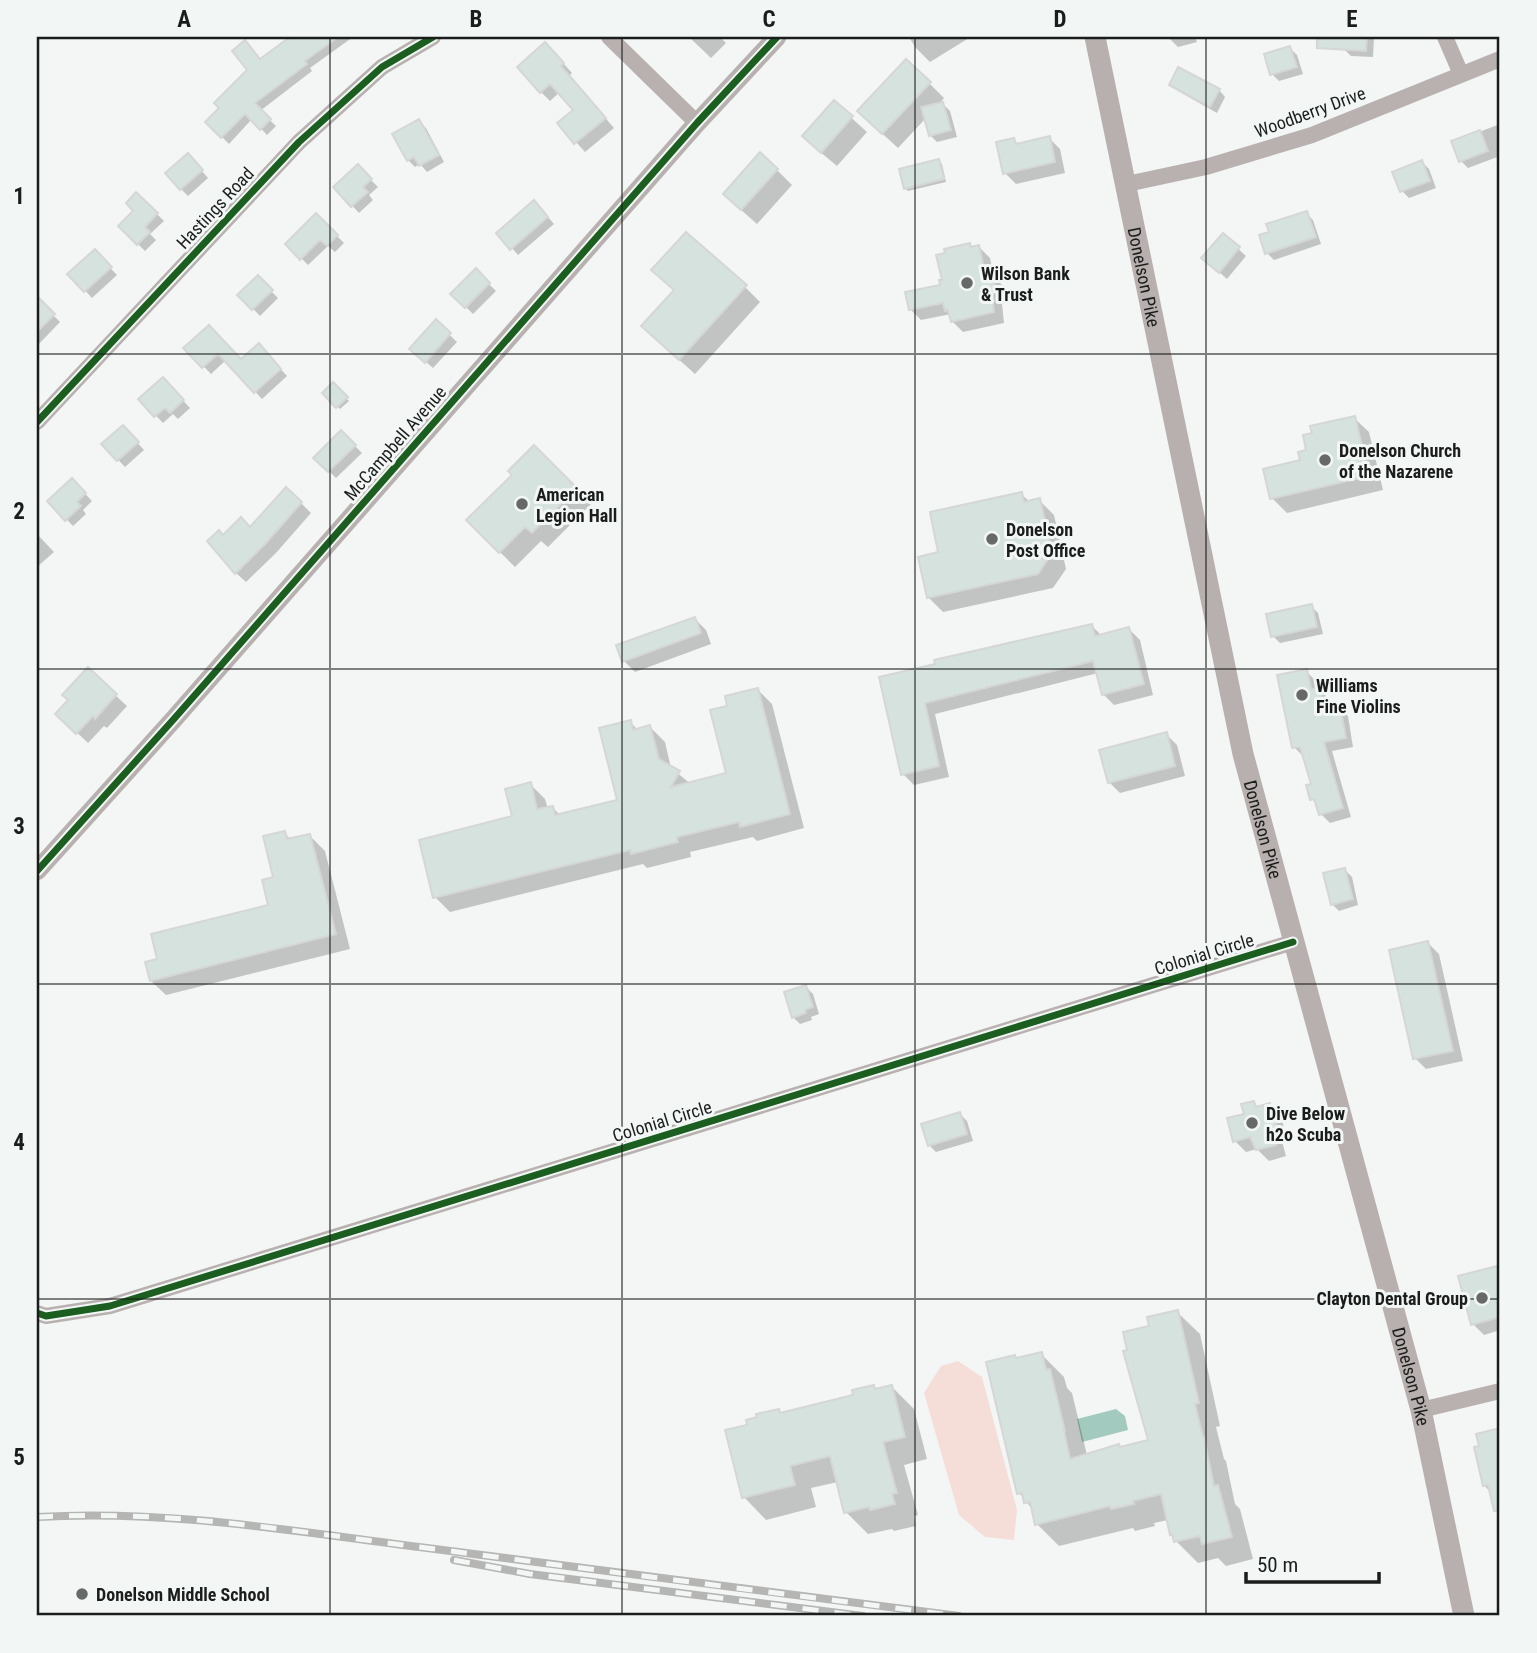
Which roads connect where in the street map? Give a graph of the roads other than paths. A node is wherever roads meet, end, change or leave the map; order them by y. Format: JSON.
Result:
{"nodes":[{"id":1,"x":433,"y":37,"type":"edge"},
{"id":2,"x":609,"y":37,"type":"edge"},
{"id":3,"x":776,"y":37,"type":"edge"},
{"id":4,"x":1095,"y":37,"type":"edge"},
{"id":5,"x":1445,"y":37,"type":"edge"},
{"id":6,"x":1500,"y":59,"type":"edge"},
{"id":7,"x":1461,"y":74,"type":"junction"},
{"id":8,"x":697,"y":123,"type":"junction"},
{"id":9,"x":1127,"y":184,"type":"junction"},
{"id":10,"x":37,"y":422,"type":"edge"},
{"id":11,"x":37,"y":871,"type":"edge"},
{"id":12,"x":1293,"y":942,"type":"junction"},
{"id":13,"x":37,"y":1313,"type":"edge"},
{"id":14,"x":1500,"y":1391,"type":"edge"},
{"id":15,"x":1421,"y":1410,"type":"junction"},
{"id":16,"x":1464,"y":1616,"type":"edge"}],
"edges":[{"from":1,"to":10,"type":"street","name":"Hastings Road"},
{"from":2,"to":8,"type":"street"},
{"from":3,"to":8,"type":"street","name":"McCampbell Avenue"},
{"from":4,"to":9,"type":"main road","name":"Donelson Pike"},
{"from":5,"to":7,"type":"street"},
{"from":6,"to":7,"type":"street","name":"Woodberry Drive"},
{"from":7,"to":9,"type":"street","name":"Woodberry Drive"},
{"from":8,"to":11,"type":"street","name":"McCampbell Avenue"},
{"from":9,"to":12,"type":"main road","name":"Donelson Pike"},
{"from":12,"to":13,"type":"street","name":"Colonial Circle"},
{"from":12,"to":15,"type":"main road","name":"Donelson Pike"},
{"from":14,"to":15,"type":"street"},
{"from":15,"to":16,"type":"main road","name":"Donelson Pike"}]}
